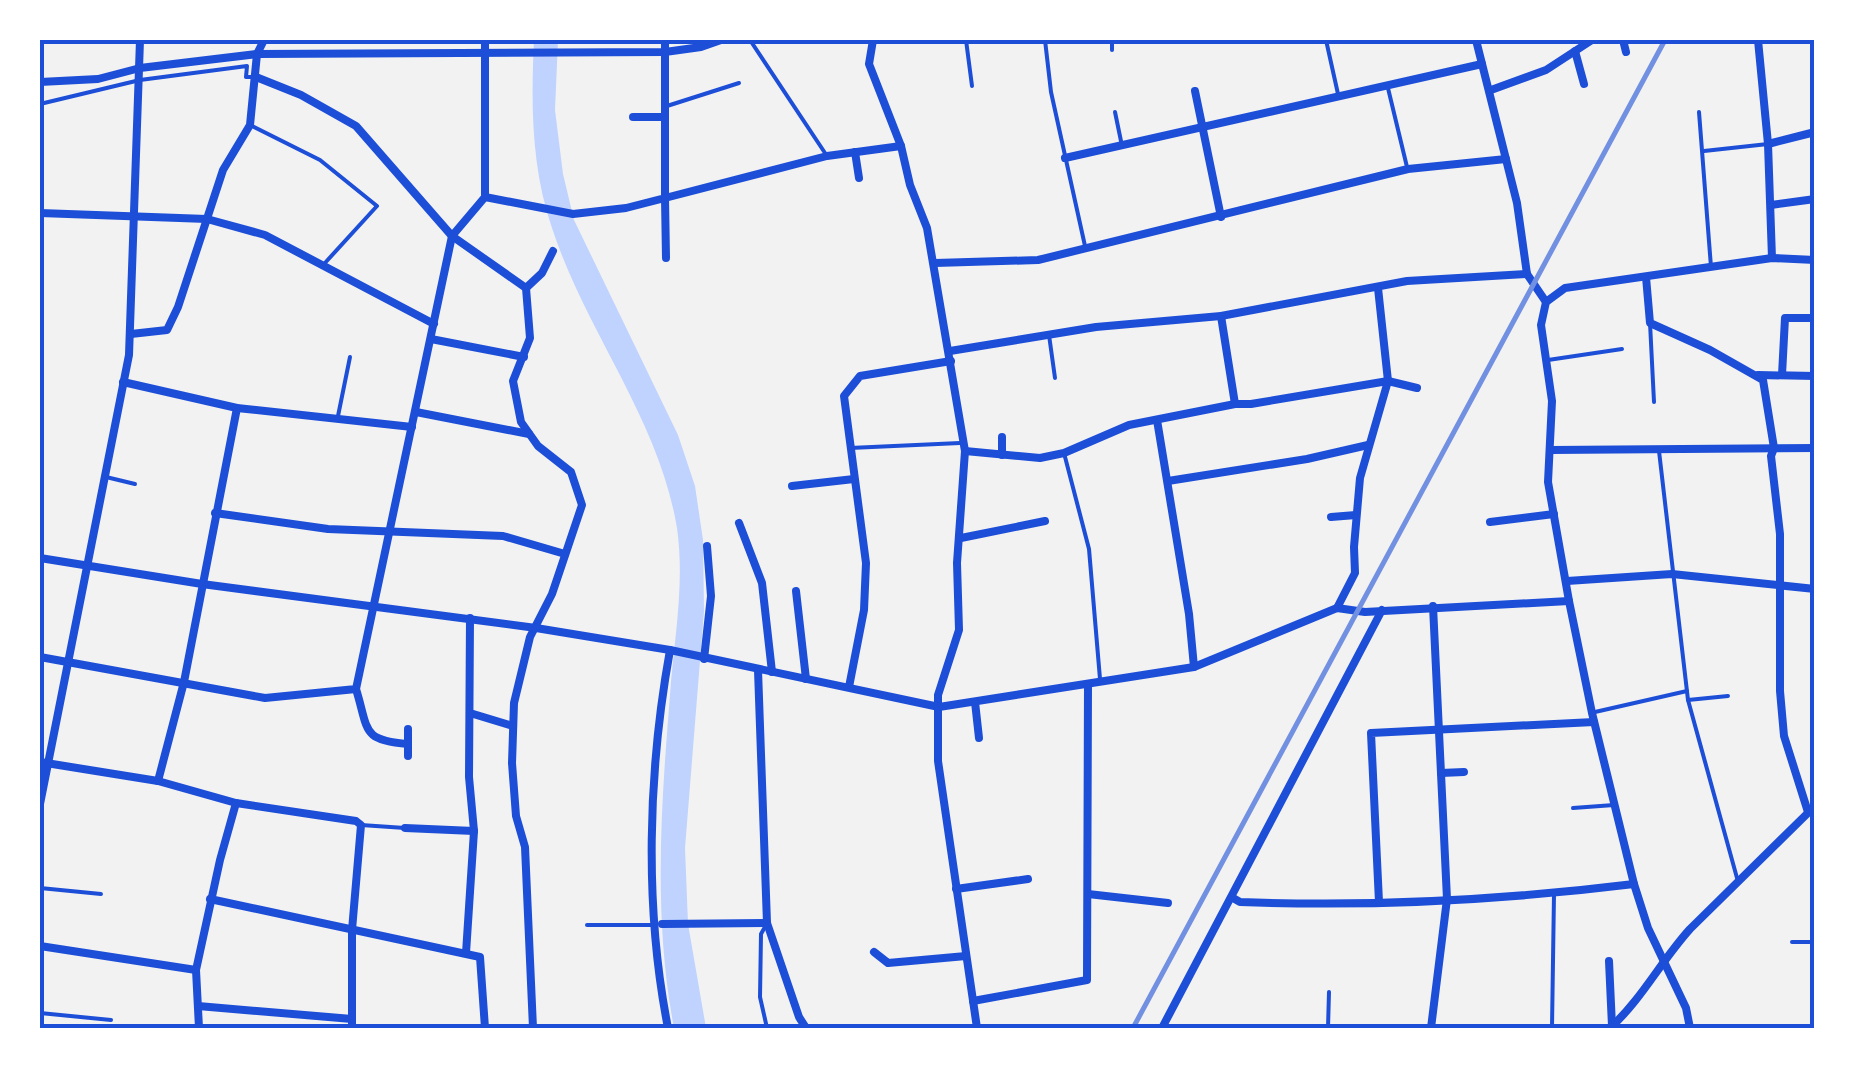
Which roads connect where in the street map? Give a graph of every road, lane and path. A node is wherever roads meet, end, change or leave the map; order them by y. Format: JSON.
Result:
{"nodes":[{"id":1,"x":140,"y":40,"type":"edge"},
{"id":2,"x":264,"y":40,"type":"edge"},
{"id":3,"x":366,"y":40,"type":"edge"},
{"id":4,"x":485,"y":40,"type":"edge"},
{"id":5,"x":665,"y":40,"type":"edge"},
{"id":6,"x":721,"y":40,"type":"edge"},
{"id":7,"x":750,"y":40,"type":"edge"},
{"id":8,"x":873,"y":40,"type":"edge"},
{"id":9,"x":966,"y":40,"type":"edge"},
{"id":10,"x":1046,"y":40,"type":"edge"},
{"id":11,"x":1112,"y":40,"type":"edge"},
{"id":12,"x":1326,"y":40,"type":"edge"},
{"id":13,"x":1476,"y":40,"type":"edge"},
{"id":14,"x":1592,"y":40,"type":"edge"},
{"id":15,"x":1623,"y":40,"type":"edge"},
{"id":16,"x":1758,"y":40,"type":"edge"},
{"id":17,"x":1112,"y":50,"type":"dead end"},
{"id":18,"x":1575,"y":51,"type":"junction"},
{"id":19,"x":665,"y":52,"type":"junction"},
{"id":20,"x":1626,"y":52,"type":"dead end"},
{"id":21,"x":258,"y":54,"type":"junction"},
{"id":22,"x":365,"y":54,"type":"junction"},
{"id":23,"x":485,"y":54,"type":"junction"},
{"id":24,"x":1482,"y":64,"type":"junction"},
{"id":25,"x":140,"y":68,"type":"junction"},
{"id":26,"x":256,"y":78,"type":"junction"},
{"id":27,"x":140,"y":80,"type":"junction"},
{"id":28,"x":40,"y":82,"type":"edge"},
{"id":29,"x":739,"y":83,"type":"dead end"},
{"id":30,"x":1387,"y":84,"type":"junction"},
{"id":31,"x":1584,"y":84,"type":"dead end"},
{"id":32,"x":972,"y":86,"type":"dead end"},
{"id":33,"x":1491,"y":90,"type":"junction"},
{"id":34,"x":1195,"y":91,"type":"dead end"},
{"id":35,"x":1338,"y":94,"type":"junction"},
{"id":36,"x":40,"y":104,"type":"edge"},
{"id":37,"x":666,"y":106,"type":"junction"},
{"id":38,"x":1115,"y":112,"type":"dead end"},
{"id":39,"x":1699,"y":112,"type":"dead end"},
{"id":40,"x":633,"y":117,"type":"dead end"},
{"id":41,"x":666,"y":117,"type":"junction"},
{"id":42,"x":250,"y":125,"type":"junction"},
{"id":43,"x":1203,"y":126,"type":"junction"},
{"id":44,"x":1815,"y":132,"type":"edge"},
{"id":45,"x":1768,"y":144,"type":"junction"},
{"id":46,"x":901,"y":146,"type":"junction"},
{"id":47,"x":1122,"y":146,"type":"junction"},
{"id":48,"x":1704,"y":150,"type":"junction"},
{"id":49,"x":854,"y":152,"type":"junction"},
{"id":50,"x":827,"y":156,"type":"junction"},
{"id":51,"x":1066,"y":158,"type":"junction"},
{"id":52,"x":1506,"y":159,"type":"junction"},
{"id":53,"x":1408,"y":170,"type":"junction"},
{"id":54,"x":859,"y":178,"type":"dead end"},
{"id":55,"x":485,"y":197,"type":"junction"},
{"id":56,"x":665,"y":198,"type":"junction"},
{"id":57,"x":1815,"y":199,"type":"edge"},
{"id":58,"x":1771,"y":205,"type":"junction"},
{"id":59,"x":40,"y":213,"type":"edge"},
{"id":60,"x":1220,"y":216,"type":"junction"},
{"id":61,"x":136,"y":218,"type":"junction"},
{"id":62,"x":206,"y":219,"type":"junction"},
{"id":63,"x":452,"y":236,"type":"junction"},
{"id":64,"x":1086,"y":246,"type":"junction"},
{"id":65,"x":553,"y":251,"type":"dead end"},
{"id":66,"x":666,"y":258,"type":"dead end"},
{"id":67,"x":1772,"y":258,"type":"junction"},
{"id":68,"x":1815,"y":260,"type":"edge"},
{"id":69,"x":324,"y":264,"type":"junction"},
{"id":70,"x":935,"y":264,"type":"junction"},
{"id":71,"x":1711,"y":268,"type":"junction"},
{"id":72,"x":1527,"y":274,"type":"junction"},
{"id":73,"x":1646,"y":277,"type":"junction"},
{"id":74,"x":526,"y":288,"type":"junction"},
{"id":75,"x":1378,"y":288,"type":"junction"},
{"id":76,"x":1546,"y":302,"type":"junction"},
{"id":77,"x":1221,"y":316,"type":"junction"},
{"id":78,"x":1815,"y":318,"type":"edge"},
{"id":79,"x":434,"y":324,"type":"junction"},
{"id":80,"x":1650,"y":324,"type":"junction"},
{"id":81,"x":130,"y":334,"type":"junction"},
{"id":82,"x":1049,"y":335,"type":"junction"},
{"id":83,"x":432,"y":338,"type":"junction"},
{"id":84,"x":1622,"y":349,"type":"dead end"},
{"id":85,"x":524,"y":356,"type":"junction"},
{"id":86,"x":950,"y":356,"type":"junction"},
{"id":87,"x":350,"y":357,"type":"dead end"},
{"id":88,"x":1544,"y":360,"type":"junction"},
{"id":89,"x":1758,"y":375,"type":"junction"},
{"id":90,"x":1782,"y":375,"type":"junction"},
{"id":91,"x":1815,"y":376,"type":"edge"},
{"id":92,"x":1055,"y":378,"type":"dead end"},
{"id":93,"x":1388,"y":381,"type":"junction"},
{"id":94,"x":123,"y":382,"type":"junction"},
{"id":95,"x":1417,"y":388,"type":"dead end"},
{"id":96,"x":1654,"y":402,"type":"dead end"},
{"id":97,"x":1235,"y":404,"type":"junction"},
{"id":98,"x":237,"y":408,"type":"junction"},
{"id":99,"x":416,"y":412,"type":"junction"},
{"id":100,"x":337,"y":420,"type":"junction"},
{"id":101,"x":1157,"y":420,"type":"junction"},
{"id":102,"x":412,"y":427,"type":"junction"},
{"id":103,"x":529,"y":434,"type":"junction"},
{"id":104,"x":1002,"y":438,"type":"dead end"},
{"id":105,"x":1368,"y":446,"type":"junction"},
{"id":106,"x":964,"y":447,"type":"junction"},
{"id":107,"x":850,"y":448,"type":"junction"},
{"id":108,"x":1774,"y":448,"type":"junction"},
{"id":109,"x":1815,"y":448,"type":"edge"},
{"id":110,"x":1659,"y":449,"type":"junction"},
{"id":111,"x":1551,"y":450,"type":"junction"},
{"id":112,"x":1064,"y":453,"type":"junction"},
{"id":113,"x":1002,"y":455,"type":"junction"},
{"id":114,"x":105,"y":477,"type":"junction"},
{"id":115,"x":854,"y":478,"type":"junction"},
{"id":116,"x":1168,"y":481,"type":"junction"},
{"id":117,"x":135,"y":484,"type":"dead end"},
{"id":118,"x":792,"y":486,"type":"dead end"},
{"id":119,"x":215,"y":512,"type":"junction"},
{"id":120,"x":1554,"y":514,"type":"junction"},
{"id":121,"x":1356,"y":515,"type":"junction"},
{"id":122,"x":1332,"y":517,"type":"dead end"},
{"id":123,"x":1044,"y":521,"type":"dead end"},
{"id":124,"x":1490,"y":522,"type":"dead end"},
{"id":125,"x":739,"y":523,"type":"dead end"},
{"id":126,"x":390,"y":532,"type":"junction"},
{"id":127,"x":960,"y":538,"type":"junction"},
{"id":128,"x":707,"y":546,"type":"dead end"},
{"id":129,"x":565,"y":554,"type":"junction"},
{"id":130,"x":40,"y":558,"type":"edge"},
{"id":131,"x":88,"y":564,"type":"junction"},
{"id":132,"x":1672,"y":574,"type":"junction"},
{"id":133,"x":1568,"y":581,"type":"junction"},
{"id":134,"x":1780,"y":583,"type":"junction"},
{"id":135,"x":202,"y":584,"type":"junction"},
{"id":136,"x":1815,"y":589,"type":"edge"},
{"id":137,"x":796,"y":591,"type":"dead end"},
{"id":138,"x":1569,"y":601,"type":"junction"},
{"id":139,"x":374,"y":606,"type":"junction"},
{"id":140,"x":1433,"y":606,"type":"junction"},
{"id":141,"x":1337,"y":608,"type":"junction"},
{"id":142,"x":1382,"y":610,"type":"junction"},
{"id":143,"x":470,"y":618,"type":"junction"},
{"id":144,"x":536,"y":628,"type":"junction"},
{"id":145,"x":672,"y":651,"type":"junction"},
{"id":146,"x":40,"y":657,"type":"edge"},
{"id":147,"x":702,"y":658,"type":"junction"},
{"id":148,"x":67,"y":662,"type":"junction"},
{"id":149,"x":1194,"y":667,"type":"junction"},
{"id":150,"x":758,"y":670,"type":"junction"},
{"id":151,"x":772,"y":672,"type":"junction"},
{"id":152,"x":806,"y":679,"type":"junction"},
{"id":153,"x":184,"y":682,"type":"junction"},
{"id":154,"x":1101,"y":683,"type":"junction"},
{"id":155,"x":1088,"y":685,"type":"junction"},
{"id":156,"x":848,"y":687,"type":"junction"},
{"id":157,"x":356,"y":689,"type":"junction"},
{"id":158,"x":1687,"y":690,"type":"junction"},
{"id":159,"x":1728,"y":696,"type":"dead end"},
{"id":160,"x":1688,"y":700,"type":"junction"},
{"id":161,"x":975,"y":702,"type":"junction"},
{"id":162,"x":940,"y":707,"type":"junction"},
{"id":163,"x":470,"y":713,"type":"junction"},
{"id":164,"x":1593,"y":717,"type":"junction"},
{"id":165,"x":513,"y":726,"type":"junction"},
{"id":166,"x":408,"y":729,"type":"dead end"},
{"id":167,"x":1439,"y":729,"type":"junction"},
{"id":168,"x":980,"y":738,"type":"dead end"},
{"id":169,"x":408,"y":744,"type":"junction"},
{"id":170,"x":408,"y":756,"type":"dead end"},
{"id":171,"x":44,"y":762,"type":"edge"},
{"id":172,"x":1464,"y":772,"type":"dead end"},
{"id":173,"x":1441,"y":773,"type":"junction"},
{"id":174,"x":158,"y":781,"type":"junction"},
{"id":175,"x":236,"y":803,"type":"junction"},
{"id":176,"x":40,"y":804,"type":"edge"},
{"id":177,"x":1614,"y":804,"type":"junction"},
{"id":178,"x":1573,"y":808,"type":"dead end"},
{"id":179,"x":1811,"y":809,"type":"edge"},
{"id":180,"x":361,"y":825,"type":"junction"},
{"id":181,"x":405,"y":828,"type":"joint"},
{"id":182,"x":474,"y":831,"type":"junction"},
{"id":183,"x":1028,"y":879,"type":"dead end"},
{"id":184,"x":1738,"y":883,"type":"junction"},
{"id":185,"x":1634,"y":884,"type":"junction"},
{"id":186,"x":40,"y":888,"type":"edge"},
{"id":187,"x":956,"y":888,"type":"junction"},
{"id":188,"x":101,"y":894,"type":"dead end"},
{"id":189,"x":1088,"y":894,"type":"junction"},
{"id":190,"x":1554,"y":894,"type":"junction"},
{"id":191,"x":1232,"y":898,"type":"junction"},
{"id":192,"x":210,"y":899,"type":"junction"},
{"id":193,"x":1446,"y":899,"type":"junction"},
{"id":194,"x":1380,"y":902,"type":"junction"},
{"id":195,"x":1168,"y":903,"type":"dead end"},
{"id":196,"x":766,"y":923,"type":"junction"},
{"id":197,"x":658,"y":924,"type":"junction"},
{"id":198,"x":587,"y":925,"type":"dead end"},
{"id":199,"x":352,"y":930,"type":"junction"},
{"id":200,"x":1792,"y":942,"type":"dead end"},
{"id":201,"x":1815,"y":942,"type":"edge"},
{"id":202,"x":40,"y":946,"type":"edge"},
{"id":203,"x":874,"y":952,"type":"dead end"},
{"id":204,"x":466,"y":953,"type":"junction"},
{"id":205,"x":966,"y":956,"type":"junction"},
{"id":206,"x":1610,"y":961,"type":"dead end"},
{"id":207,"x":1666,"y":963,"type":"junction"},
{"id":208,"x":196,"y":970,"type":"junction"},
{"id":209,"x":1329,"y":992,"type":"dead end"},
{"id":210,"x":973,"y":1001,"type":"junction"},
{"id":211,"x":198,"y":1006,"type":"junction"},
{"id":212,"x":40,"y":1013,"type":"edge"},
{"id":213,"x":111,"y":1020,"type":"dead end"},
{"id":214,"x":352,"y":1023,"type":"edge"},
{"id":215,"x":1611,"y":1027,"type":"edge"},
{"id":216,"x":200,"y":1028,"type":"edge"},
{"id":217,"x":485,"y":1028,"type":"edge"},
{"id":218,"x":533,"y":1028,"type":"edge"},
{"id":219,"x":668,"y":1028,"type":"edge"},
{"id":220,"x":767,"y":1028,"type":"edge"},
{"id":221,"x":806,"y":1028,"type":"edge"},
{"id":222,"x":977,"y":1028,"type":"edge"},
{"id":223,"x":1162,"y":1028,"type":"edge"},
{"id":224,"x":1328,"y":1028,"type":"edge"},
{"id":225,"x":1431,"y":1028,"type":"edge"},
{"id":226,"x":1552,"y":1028,"type":"edge"},
{"id":227,"x":1690,"y":1028,"type":"edge"}],
"edges":[{"from":1,"to":25,"type":"street"},
{"from":2,"to":21,"type":"street"},
{"from":3,"to":22,"type":"street"},
{"from":4,"to":23,"type":"street"},
{"from":5,"to":19,"type":"street"},
{"from":6,"to":19,"type":"street"},
{"from":7,"to":50,"type":"lane"},
{"from":8,"to":46,"type":"street"},
{"from":9,"to":32,"type":"lane"},
{"from":10,"to":51,"type":"lane"},
{"from":11,"to":17,"type":"lane"},
{"from":12,"to":35,"type":"lane"},
{"from":13,"to":24,"type":"street"},
{"from":14,"to":18,"type":"street"},
{"from":15,"to":20,"type":"street"},
{"from":16,"to":45,"type":"street"},
{"from":18,"to":31,"type":"street"},
{"from":18,"to":33,"type":"street"},
{"from":19,"to":23,"type":"street"},
{"from":19,"to":37,"type":"street"},
{"from":21,"to":22,"type":"street"},
{"from":21,"to":25,"type":"street"},
{"from":21,"to":26,"type":"street"},
{"from":22,"to":23,"type":"street"},
{"from":23,"to":55,"type":"street"},
{"from":24,"to":30,"type":"street"},
{"from":24,"to":33,"type":"street"},
{"from":25,"to":27,"type":"street"},
{"from":25,"to":28,"type":"street"},
{"from":26,"to":27,"type":"lane"},
{"from":26,"to":42,"type":"street"},
{"from":26,"to":63,"type":"street"},
{"from":27,"to":36,"type":"lane"},
{"from":27,"to":61,"type":"street"},
{"from":29,"to":37,"type":"lane"},
{"from":30,"to":35,"type":"street"},
{"from":30,"to":53,"type":"lane"},
{"from":33,"to":52,"type":"street"},
{"from":34,"to":43,"type":"street"},
{"from":35,"to":43,"type":"street"},
{"from":37,"to":41,"type":"street"},
{"from":38,"to":47,"type":"lane"},
{"from":39,"to":48,"type":"lane"},
{"from":40,"to":41,"type":"street"},
{"from":41,"to":56,"type":"street"},
{"from":42,"to":62,"type":"street"},
{"from":42,"to":69,"type":"lane"},
{"from":43,"to":47,"type":"street"},
{"from":43,"to":60,"type":"street"},
{"from":44,"to":45,"type":"street"},
{"from":45,"to":48,"type":"lane"},
{"from":45,"to":58,"type":"street"},
{"from":46,"to":49,"type":"street"},
{"from":46,"to":70,"type":"street"},
{"from":47,"to":51,"type":"street"},
{"from":48,"to":71,"type":"lane"},
{"from":49,"to":50,"type":"street"},
{"from":49,"to":54,"type":"street"},
{"from":50,"to":56,"type":"street"},
{"from":51,"to":64,"type":"lane"},
{"from":52,"to":53,"type":"street"},
{"from":52,"to":72,"type":"street"},
{"from":53,"to":60,"type":"street"},
{"from":55,"to":56,"type":"street"},
{"from":55,"to":63,"type":"street"},
{"from":56,"to":66,"type":"street"},
{"from":57,"to":58,"type":"street"},
{"from":58,"to":67,"type":"street"},
{"from":59,"to":61,"type":"street"},
{"from":60,"to":64,"type":"street"},
{"from":61,"to":62,"type":"street"},
{"from":61,"to":81,"type":"street"},
{"from":62,"to":69,"type":"street"},
{"from":62,"to":81,"type":"street"},
{"from":63,"to":74,"type":"street"},
{"from":63,"to":79,"type":"street"},
{"from":64,"to":70,"type":"street"},
{"from":65,"to":74,"type":"street"},
{"from":67,"to":68,"type":"street"},
{"from":67,"to":71,"type":"street"},
{"from":69,"to":79,"type":"street"},
{"from":70,"to":86,"type":"street"},
{"from":71,"to":73,"type":"street"},
{"from":72,"to":75,"type":"street"},
{"from":72,"to":76,"type":"street"},
{"from":73,"to":76,"type":"street"},
{"from":73,"to":80,"type":"street"},
{"from":74,"to":85,"type":"street"},
{"from":75,"to":77,"type":"street"},
{"from":75,"to":93,"type":"street"},
{"from":76,"to":88,"type":"street"},
{"from":77,"to":82,"type":"street"},
{"from":77,"to":97,"type":"street"},
{"from":78,"to":90,"type":"street"},
{"from":79,"to":83,"type":"street"},
{"from":80,"to":89,"type":"street"},
{"from":80,"to":96,"type":"lane"},
{"from":81,"to":94,"type":"street"},
{"from":82,"to":86,"type":"street"},
{"from":82,"to":92,"type":"lane"},
{"from":83,"to":85,"type":"street"},
{"from":83,"to":99,"type":"street"},
{"from":84,"to":88,"type":"lane"},
{"from":85,"to":103,"type":"street"},
{"from":86,"to":106,"type":"street"},
{"from":86,"to":107,"type":"street"},
{"from":87,"to":100,"type":"lane"},
{"from":88,"to":111,"type":"street"},
{"from":89,"to":90,"type":"street"},
{"from":89,"to":108,"type":"street"},
{"from":90,"to":91,"type":"street"},
{"from":93,"to":95,"type":"street"},
{"from":93,"to":97,"type":"street"},
{"from":93,"to":105,"type":"street"},
{"from":94,"to":98,"type":"street"},
{"from":94,"to":114,"type":"street"},
{"from":97,"to":101,"type":"street"},
{"from":98,"to":100,"type":"street"},
{"from":98,"to":119,"type":"street"},
{"from":99,"to":102,"type":"street"},
{"from":99,"to":103,"type":"street"},
{"from":100,"to":102,"type":"street"},
{"from":101,"to":112,"type":"street"},
{"from":101,"to":116,"type":"street"},
{"from":102,"to":126,"type":"street"},
{"from":103,"to":129,"type":"street"},
{"from":104,"to":113,"type":"street"},
{"from":105,"to":116,"type":"street"},
{"from":105,"to":121,"type":"street"},
{"from":106,"to":107,"type":"lane"},
{"from":106,"to":113,"type":"street"},
{"from":106,"to":127,"type":"street"},
{"from":107,"to":115,"type":"street"},
{"from":108,"to":109,"type":"street"},
{"from":108,"to":110,"type":"street"},
{"from":108,"to":134,"type":"street"},
{"from":110,"to":111,"type":"street"},
{"from":110,"to":132,"type":"lane"},
{"from":111,"to":120,"type":"street"},
{"from":112,"to":113,"type":"street"},
{"from":112,"to":154,"type":"lane"},
{"from":114,"to":117,"type":"lane"},
{"from":114,"to":131,"type":"street"},
{"from":115,"to":118,"type":"street"},
{"from":115,"to":156,"type":"street"},
{"from":116,"to":149,"type":"street"},
{"from":119,"to":126,"type":"street"},
{"from":119,"to":135,"type":"street"},
{"from":120,"to":124,"type":"street"},
{"from":120,"to":133,"type":"street"},
{"from":121,"to":122,"type":"street"},
{"from":121,"to":141,"type":"street"},
{"from":123,"to":127,"type":"street"},
{"from":125,"to":151,"type":"street"},
{"from":126,"to":129,"type":"street"},
{"from":126,"to":139,"type":"street"},
{"from":127,"to":162,"type":"street"},
{"from":128,"to":147,"type":"street"},
{"from":129,"to":144,"type":"street"},
{"from":130,"to":131,"type":"street"},
{"from":131,"to":135,"type":"street"},
{"from":131,"to":148,"type":"street"},
{"from":132,"to":133,"type":"street"},
{"from":132,"to":134,"type":"street"},
{"from":132,"to":158,"type":"lane"},
{"from":133,"to":138,"type":"street"},
{"from":134,"to":136,"type":"street"},
{"from":134,"to":179,"type":"street"},
{"from":135,"to":139,"type":"street"},
{"from":135,"to":153,"type":"street"},
{"from":137,"to":152,"type":"street"},
{"from":138,"to":140,"type":"street"},
{"from":138,"to":164,"type":"street"},
{"from":139,"to":143,"type":"street"},
{"from":139,"to":157,"type":"street"},
{"from":140,"to":142,"type":"street"},
{"from":140,"to":167,"type":"street"},
{"from":141,"to":142,"type":"street"},
{"from":141,"to":149,"type":"street"},
{"from":142,"to":191,"type":"street"},
{"from":143,"to":144,"type":"street"},
{"from":143,"to":163,"type":"street"},
{"from":144,"to":145,"type":"street"},
{"from":144,"to":165,"type":"street"},
{"from":145,"to":147,"type":"street"},
{"from":145,"to":197,"type":"street"},
{"from":146,"to":148,"type":"street"},
{"from":147,"to":150,"type":"street"},
{"from":148,"to":153,"type":"street"},
{"from":148,"to":171,"type":"street"},
{"from":149,"to":154,"type":"street"},
{"from":150,"to":151,"type":"street"},
{"from":150,"to":196,"type":"street"},
{"from":151,"to":152,"type":"street"},
{"from":152,"to":156,"type":"street"},
{"from":153,"to":157,"type":"street"},
{"from":153,"to":174,"type":"street"},
{"from":154,"to":155,"type":"street"},
{"from":155,"to":161,"type":"street"},
{"from":155,"to":189,"type":"street"},
{"from":156,"to":162,"type":"street"},
{"from":157,"to":169,"type":"street"},
{"from":158,"to":160,"type":"lane"},
{"from":158,"to":164,"type":"lane"},
{"from":159,"to":160,"type":"lane"},
{"from":160,"to":184,"type":"lane"},
{"from":161,"to":162,"type":"street"},
{"from":161,"to":168,"type":"street"},
{"from":162,"to":187,"type":"street"},
{"from":163,"to":165,"type":"street"},
{"from":163,"to":182,"type":"street"},
{"from":164,"to":167,"type":"street"},
{"from":164,"to":177,"type":"street"},
{"from":165,"to":218,"type":"street"},
{"from":166,"to":169,"type":"street"},
{"from":167,"to":173,"type":"street"},
{"from":167,"to":194,"type":"street"},
{"from":169,"to":170,"type":"street"},
{"from":171,"to":174,"type":"street"},
{"from":171,"to":176,"type":"street"},
{"from":172,"to":173,"type":"street"},
{"from":173,"to":193,"type":"street"},
{"from":174,"to":175,"type":"street"},
{"from":175,"to":180,"type":"street"},
{"from":175,"to":192,"type":"street"},
{"from":177,"to":178,"type":"lane"},
{"from":177,"to":185,"type":"street"},
{"from":179,"to":184,"type":"street"},
{"from":180,"to":181,"type":"lane"},
{"from":180,"to":199,"type":"street"},
{"from":181,"to":182,"type":"street"},
{"from":182,"to":204,"type":"street"},
{"from":183,"to":187,"type":"street"},
{"from":184,"to":207,"type":"street"},
{"from":185,"to":190,"type":"street"},
{"from":185,"to":207,"type":"street"},
{"from":186,"to":188,"type":"lane"},
{"from":187,"to":205,"type":"street"},
{"from":189,"to":195,"type":"street"},
{"from":189,"to":210,"type":"street"},
{"from":190,"to":193,"type":"street"},
{"from":190,"to":226,"type":"lane"},
{"from":191,"to":194,"type":"street"},
{"from":191,"to":223,"type":"street"},
{"from":192,"to":199,"type":"street"},
{"from":192,"to":208,"type":"street"},
{"from":193,"to":194,"type":"street"},
{"from":193,"to":225,"type":"street"},
{"from":196,"to":197,"type":"street"},
{"from":196,"to":220,"type":"lane"},
{"from":196,"to":221,"type":"street"},
{"from":197,"to":198,"type":"lane"},
{"from":197,"to":219,"type":"street"},
{"from":199,"to":204,"type":"street"},
{"from":199,"to":214,"type":"street"},
{"from":200,"to":201,"type":"lane"},
{"from":202,"to":208,"type":"street"},
{"from":203,"to":205,"type":"street"},
{"from":204,"to":217,"type":"street"},
{"from":205,"to":210,"type":"street"},
{"from":206,"to":215,"type":"street"},
{"from":207,"to":215,"type":"street"},
{"from":207,"to":227,"type":"street"},
{"from":208,"to":211,"type":"street"},
{"from":209,"to":224,"type":"lane"},
{"from":210,"to":222,"type":"street"},
{"from":211,"to":214,"type":"street"},
{"from":211,"to":216,"type":"street"},
{"from":212,"to":213,"type":"lane"}]}
